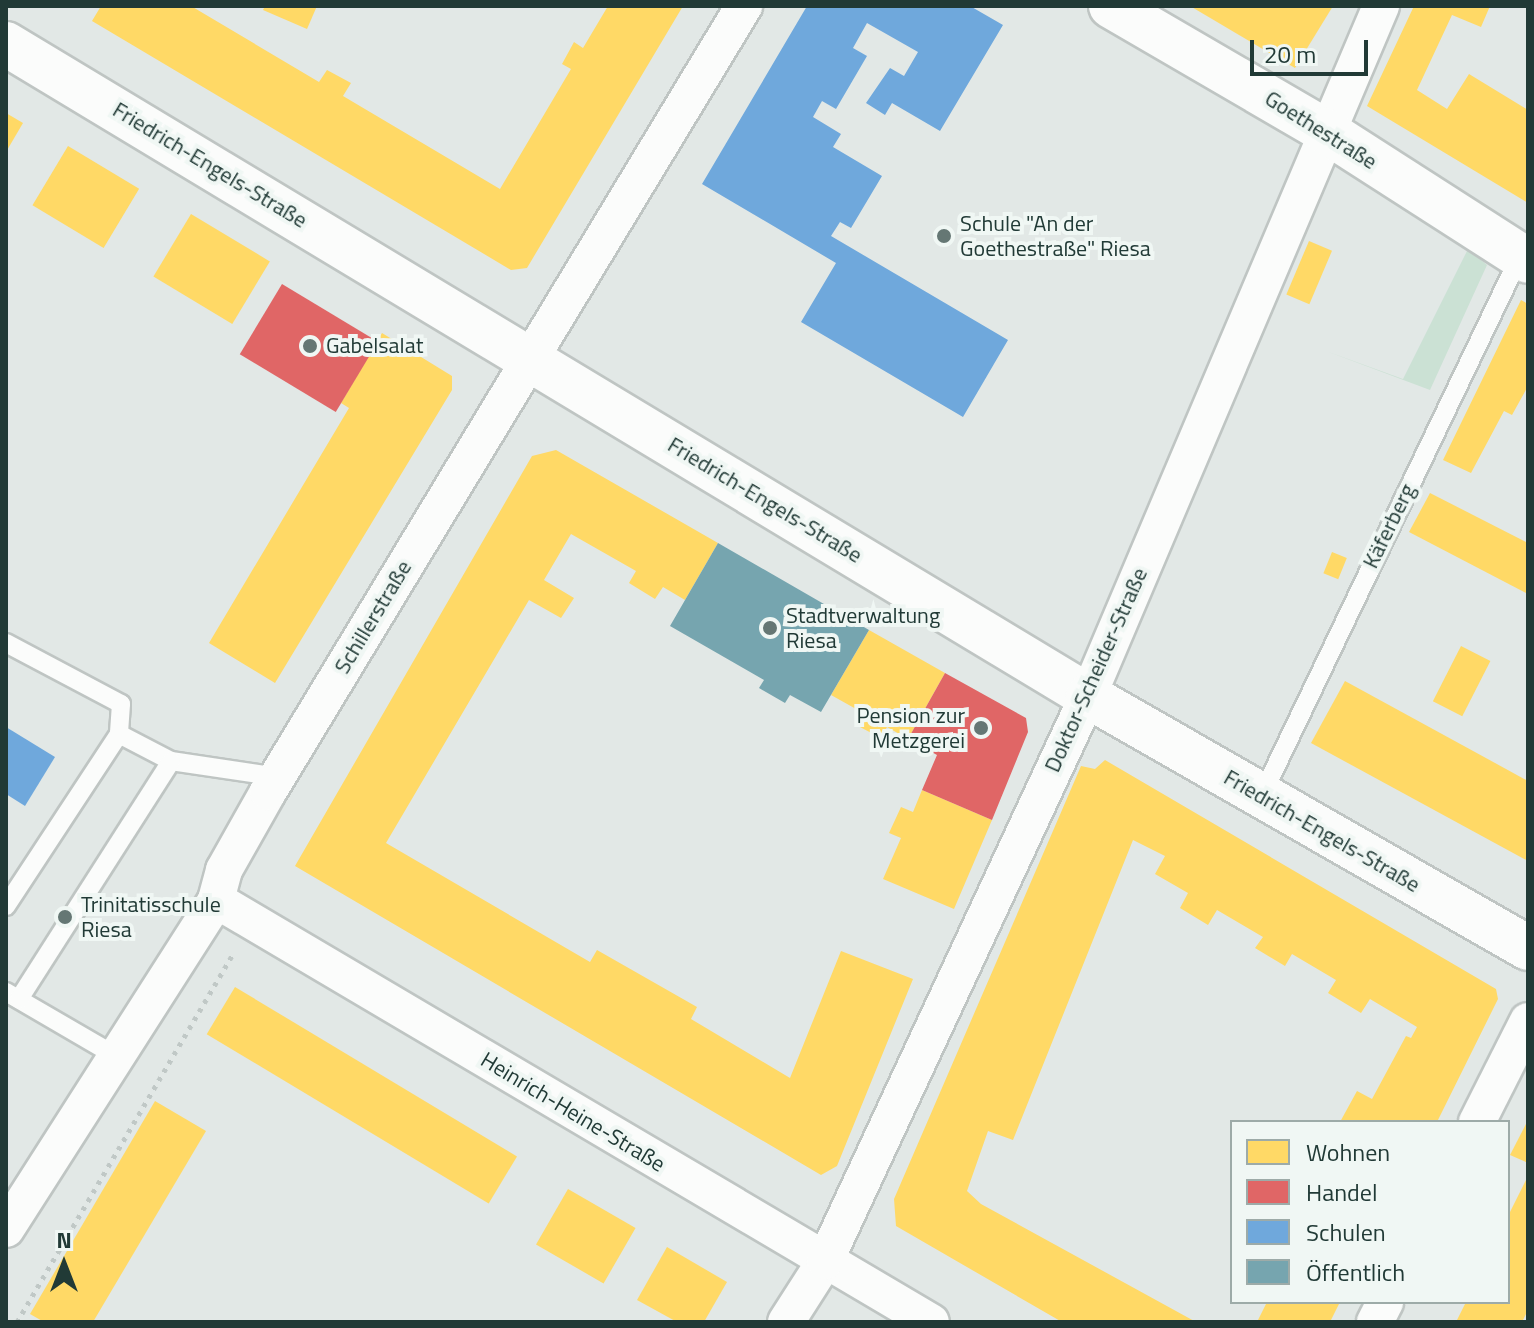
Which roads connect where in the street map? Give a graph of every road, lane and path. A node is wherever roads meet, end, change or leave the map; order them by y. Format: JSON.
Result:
{"nodes":[{"id":1,"x":744,"y":6,"type":"edge"},
{"id":2,"x":1111,"y":6,"type":"edge"},
{"id":3,"x":1381,"y":6,"type":"edge"},
{"id":4,"x":6,"y":44,"type":"edge"},
{"id":5,"x":1324,"y":130,"type":"junction"},
{"id":6,"x":1524,"y":258,"type":"edge"},
{"id":7,"x":529,"y":356,"type":"junction"},
{"id":8,"x":6,"y":643,"type":"edge"},
{"id":9,"x":1088,"y":696,"type":"junction"},
{"id":10,"x":119,"y":734,"type":"junction"},
{"id":11,"x":171,"y":761,"type":"junction"},
{"id":12,"x":278,"y":777,"type":"junction"},
{"id":13,"x":1261,"y":798,"type":"junction"},
{"id":14,"x":216,"y":900,"type":"junction"},
{"id":15,"x":6,"y":906,"type":"edge"},
{"id":16,"x":252,"y":921,"type":"junction"},
{"id":17,"x":1528,"y":948,"type":"edge"},
{"id":18,"x":13,"y":996,"type":"edge"},
{"id":19,"x":1528,"y":1021,"type":"edge"},
{"id":20,"x":116,"y":1056,"type":"junction"},
{"id":21,"x":1478,"y":1120,"type":"edge"},
{"id":22,"x":6,"y":1229,"type":"edge"},
{"id":23,"x":825,"y":1261,"type":"junction"},
{"id":24,"x":1384,"y":1304,"type":"edge"},
{"id":25,"x":17,"y":1322,"type":"edge"},
{"id":26,"x":786,"y":1322,"type":"edge"},
{"id":27,"x":931,"y":1322,"type":"edge"},
{"id":28,"x":1375,"y":1322,"type":"edge"}],
"edges":[{"from":1,"to":7,"type":"street","name":"Schillerstraße"},
{"from":2,"to":5,"type":"main road","name":"Goethestraße"},
{"from":3,"to":5,"type":"street","name":"Doktor-Scheider-Straße"},
{"from":4,"to":7,"type":"main road","name":"Friedrich-Engels-Straße"},
{"from":5,"to":6,"type":"main road","name":"Goethestraße"},
{"from":5,"to":9,"type":"street","name":"Doktor-Scheider-Straße"},
{"from":6,"to":13,"type":"lane","name":"Käferberg"},
{"from":7,"to":9,"type":"main road","name":"Friedrich-Engels-Straße"},
{"from":7,"to":12,"type":"street","name":"Schillerstraße"},
{"from":8,"to":10,"type":"lane"},
{"from":9,"to":13,"type":"main road","name":"Friedrich-Engels-Straße"},
{"from":9,"to":23,"type":"street","name":"Doktor-Scheider-Straße"},
{"from":10,"to":11,"type":"lane"},
{"from":10,"to":15,"type":"lane"},
{"from":11,"to":12,"type":"lane"},
{"from":11,"to":18,"type":"lane"},
{"from":12,"to":14,"type":"street","name":"Schillerstraße"},
{"from":13,"to":17,"type":"main road","name":"Friedrich-Engels-Straße"},
{"from":14,"to":16,"type":"street","name":"Heinrich-Heine-Straße"},
{"from":14,"to":20,"type":"street","name":"Schillerstraße"},
{"from":16,"to":23,"type":"street","name":"Heinrich-Heine-Straße"},
{"from":16,"to":25,"type":"path"},
{"from":18,"to":20,"type":"lane"},
{"from":19,"to":21,"type":"street"},
{"from":20,"to":22,"type":"street","name":"Schillerstraße"},
{"from":23,"to":26,"type":"street","name":"Doktor-Scheider-Straße"},
{"from":23,"to":27,"type":"street","name":"Heinrich-Heine-Straße"},
{"from":24,"to":28,"type":"street"}]}
